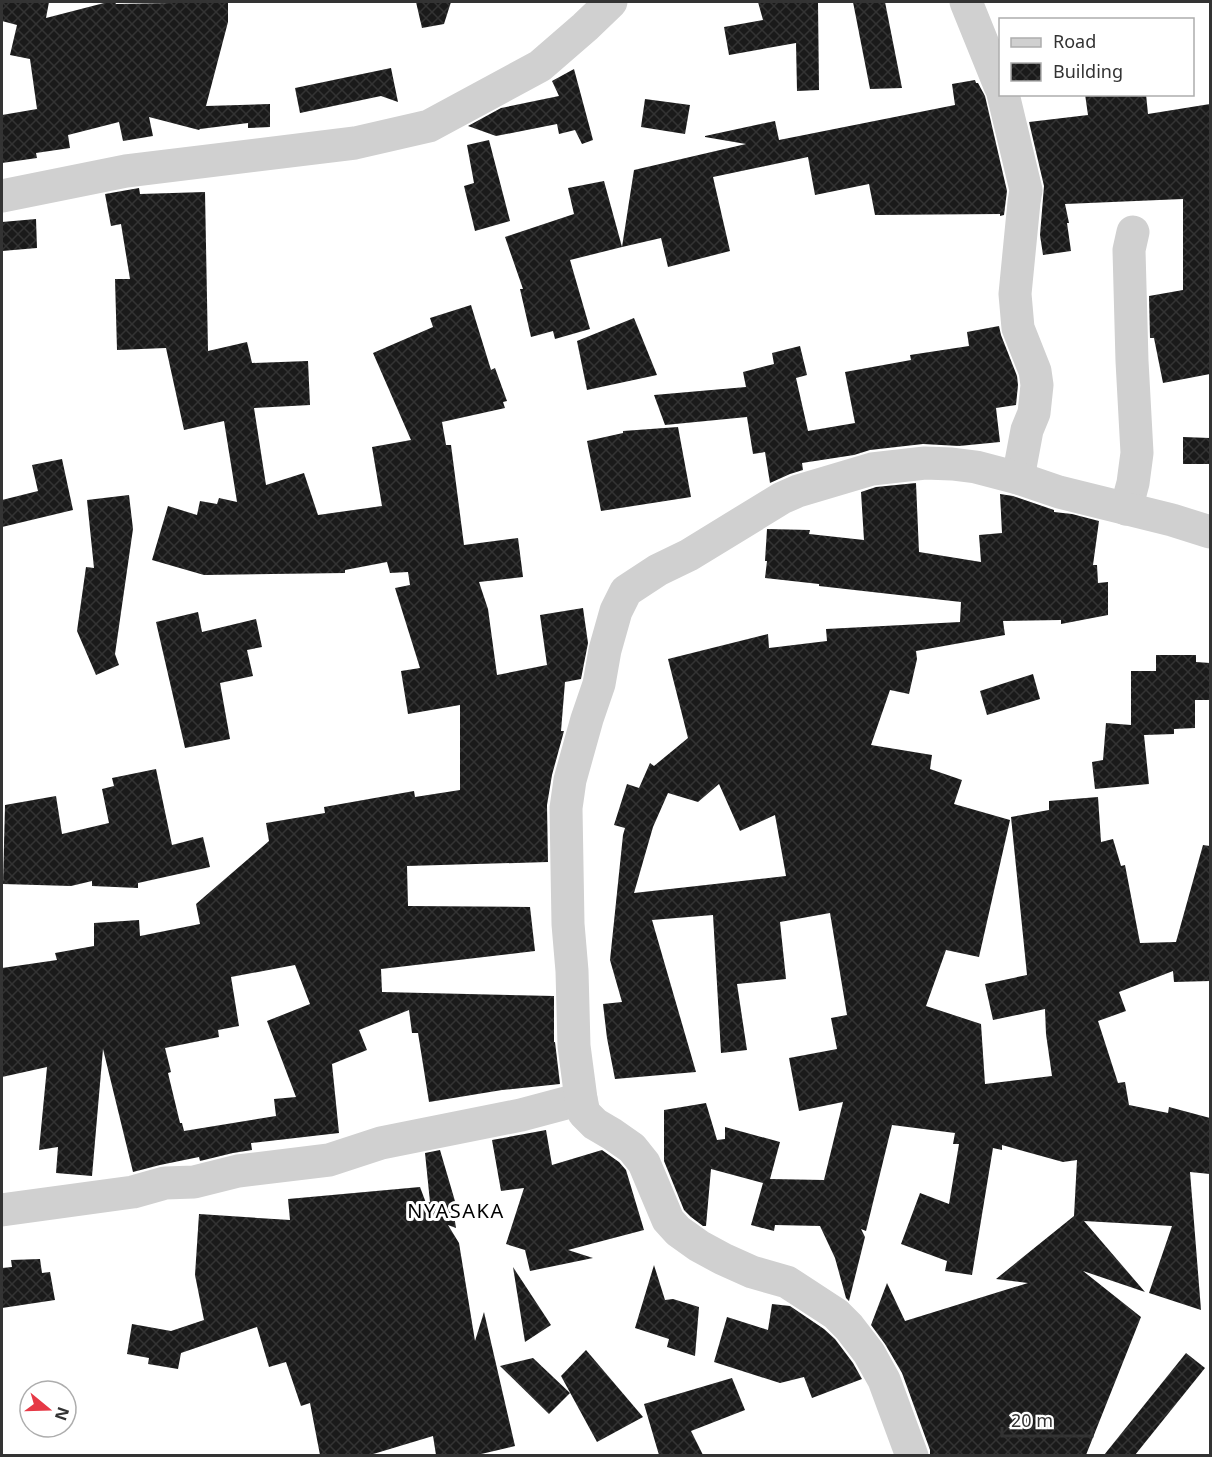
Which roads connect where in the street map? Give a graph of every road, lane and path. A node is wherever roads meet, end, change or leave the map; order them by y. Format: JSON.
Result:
{"nodes":[{"id":1,"x":611,"y":2,"type":"edge"},
{"id":2,"x":966,"y":2,"type":"edge"},
{"id":3,"x":999,"y":84,"type":"edge"},
{"id":4,"x":1003,"y":96,"type":"edge"},
{"id":5,"x":2,"y":196,"type":"edge"},
{"id":6,"x":1133,"y":232,"type":"dead end"},
{"id":7,"x":1018,"y":478,"type":"junction"},
{"id":8,"x":1126,"y":509,"type":"junction"},
{"id":9,"x":1210,"y":532,"type":"edge"},
{"id":10,"x":581,"y":1099,"type":"junction"},
{"id":11,"x":2,"y":1210,"type":"edge"},
{"id":12,"x":912,"y":1455,"type":"edge"}],
"edges":[{"from":1,"to":5,"type":"street"},
{"from":2,"to":3,"type":"street"},
{"from":4,"to":7,"type":"street"},
{"from":6,"to":8,"type":"street"},
{"from":7,"to":8,"type":"street"},
{"from":7,"to":10,"type":"street"},
{"from":8,"to":9,"type":"street"},
{"from":10,"to":11,"type":"street"},
{"from":10,"to":12,"type":"street"}]}
